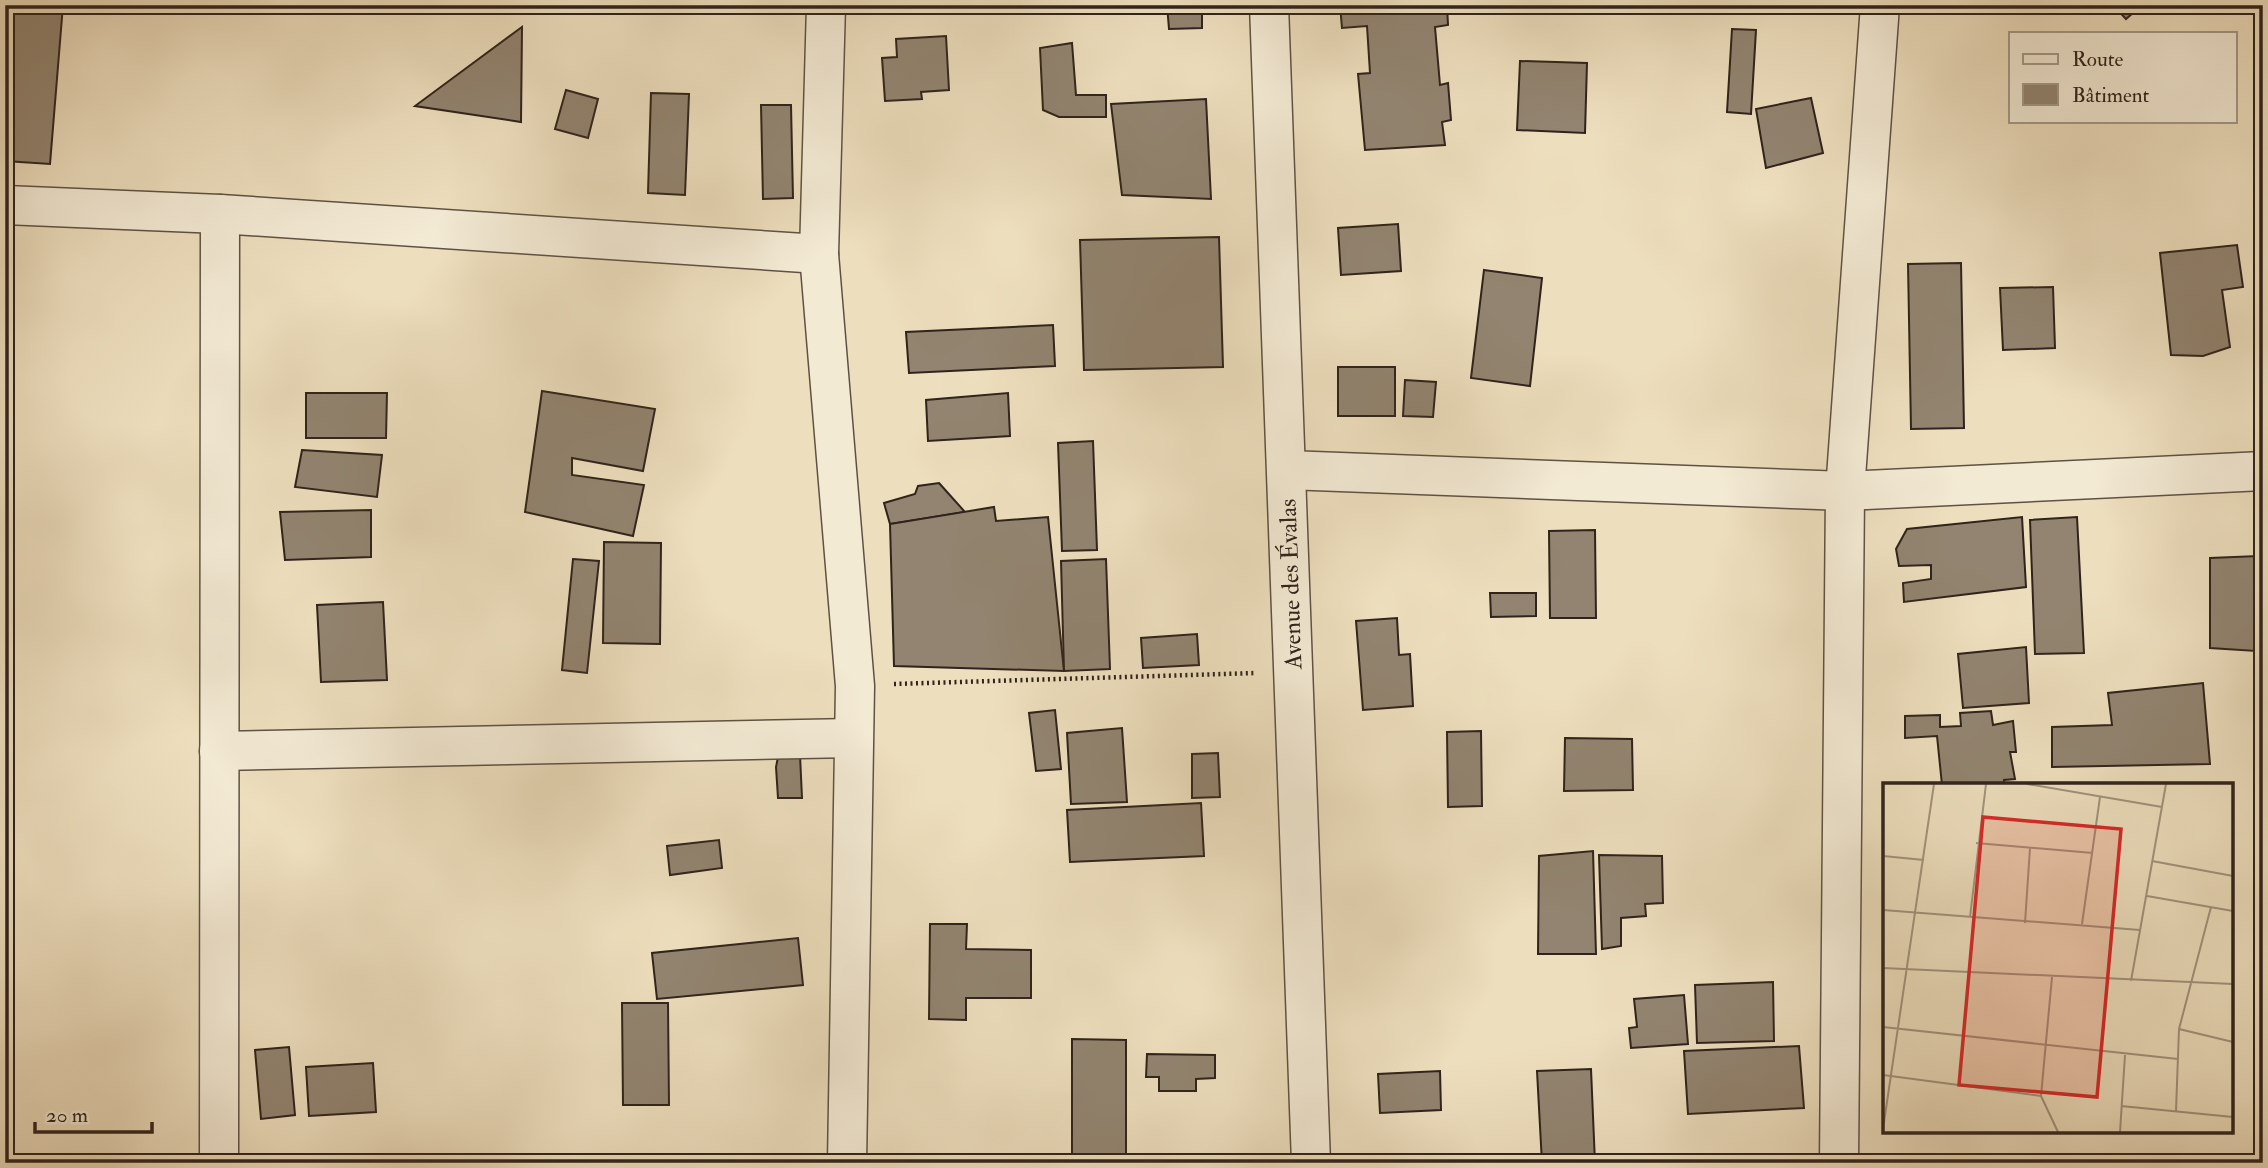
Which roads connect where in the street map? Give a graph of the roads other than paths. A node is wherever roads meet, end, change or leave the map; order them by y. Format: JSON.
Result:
{"nodes":[{"id":1,"x":826,"y":5,"type":"edge"},
{"id":2,"x":1269,"y":5,"type":"edge"},
{"id":3,"x":1880,"y":5,"type":"edge"},
{"id":4,"x":5,"y":205,"type":"edge"},
{"id":5,"x":220,"y":214,"type":"junction"},
{"id":6,"x":819,"y":254,"type":"junction"},
{"id":7,"x":1287,"y":470,"type":"junction"},
{"id":8,"x":2263,"y":471,"type":"edge"},
{"id":9,"x":1845,"y":491,"type":"junction"},
{"id":10,"x":853,"y":738,"type":"junction"},
{"id":11,"x":219,"y":751,"type":"junction"},
{"id":12,"x":219,"y":1163,"type":"edge"},
{"id":13,"x":847,"y":1163,"type":"edge"},
{"id":14,"x":1311,"y":1163,"type":"edge"},
{"id":15,"x":1839,"y":1163,"type":"edge"}],
"edges":[{"from":1,"to":6,"type":"street"},
{"from":2,"to":7,"type":"street","name":"Avenue des Évalas"},
{"from":3,"to":9,"type":"street"},
{"from":4,"to":5,"type":"street"},
{"from":5,"to":6,"type":"street"},
{"from":5,"to":11,"type":"street"},
{"from":6,"to":10,"type":"street"},
{"from":7,"to":9,"type":"street"},
{"from":7,"to":14,"type":"street","name":"Avenue des Évalas"},
{"from":8,"to":9,"type":"street"},
{"from":9,"to":15,"type":"street"},
{"from":10,"to":11,"type":"street"},
{"from":10,"to":13,"type":"street"},
{"from":11,"to":12,"type":"street"}]}
